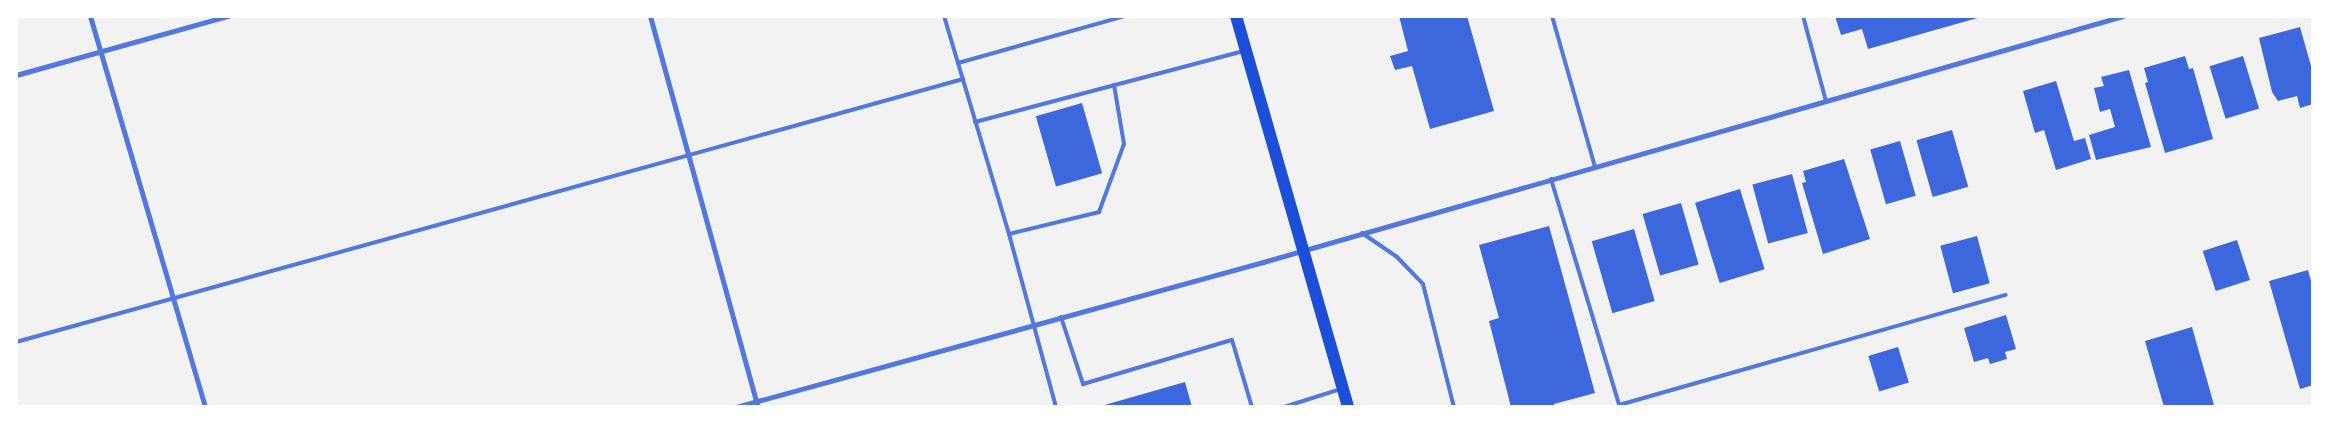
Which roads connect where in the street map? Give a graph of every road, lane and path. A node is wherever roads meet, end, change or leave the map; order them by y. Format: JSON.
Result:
{"nodes":[{"id":1,"x":90,"y":16,"type":"edge"},
{"id":2,"x":228,"y":16,"type":"edge"},
{"id":3,"x":650,"y":16,"type":"edge"},
{"id":4,"x":944,"y":16,"type":"edge"},
{"id":5,"x":1125,"y":16,"type":"edge"},
{"id":6,"x":1236,"y":16,"type":"edge"},
{"id":7,"x":1552,"y":16,"type":"edge"},
{"id":8,"x":1803,"y":16,"type":"edge"},
{"id":9,"x":2123,"y":16,"type":"edge"},
{"id":10,"x":1246,"y":50,"type":"junction"},
{"id":11,"x":100,"y":51,"type":"junction"},
{"id":12,"x":958,"y":63,"type":"junction"},
{"id":13,"x":16,"y":74,"type":"edge"},
{"id":14,"x":963,"y":79,"type":"junction"},
{"id":15,"x":1114,"y":84,"type":"junction"},
{"id":16,"x":1826,"y":100,"type":"junction"},
{"id":17,"x":975,"y":122,"type":"junction"},
{"id":18,"x":687,"y":154,"type":"junction"},
{"id":19,"x":1595,"y":167,"type":"junction"},
{"id":20,"x":1551,"y":179,"type":"junction"},
{"id":21,"x":1362,"y":233,"type":"junction"},
{"id":22,"x":1010,"y":234,"type":"junction"},
{"id":23,"x":1303,"y":250,"type":"junction"},
{"id":24,"x":2006,"y":295,"type":"dead end"},
{"id":25,"x":174,"y":299,"type":"junction"},
{"id":26,"x":1061,"y":317,"type":"junction"},
{"id":27,"x":1033,"y":324,"type":"junction"},
{"id":28,"x":16,"y":342,"type":"edge"},
{"id":29,"x":1342,"y":388,"type":"junction"},
{"id":30,"x":757,"y":404,"type":"edge"},
{"id":31,"x":1620,"y":406,"type":"edge"},
{"id":32,"x":205,"y":407,"type":"edge"},
{"id":33,"x":736,"y":407,"type":"edge"},
{"id":34,"x":1056,"y":407,"type":"edge"},
{"id":35,"x":1252,"y":407,"type":"edge"},
{"id":36,"x":1284,"y":407,"type":"edge"},
{"id":37,"x":1348,"y":407,"type":"edge"},
{"id":38,"x":1454,"y":407,"type":"edge"}],
"edges":[{"from":1,"to":11,"type":"street"},
{"from":2,"to":11,"type":"street"},
{"from":3,"to":18,"type":"street"},
{"from":4,"to":12,"type":"lane"},
{"from":5,"to":12,"type":"lane"},
{"from":6,"to":10,"type":"main road"},
{"from":7,"to":19,"type":"lane"},
{"from":8,"to":16,"type":"lane"},
{"from":9,"to":16,"type":"street"},
{"from":10,"to":15,"type":"lane"},
{"from":10,"to":23,"type":"main road"},
{"from":11,"to":13,"type":"street"},
{"from":11,"to":25,"type":"street"},
{"from":12,"to":14,"type":"lane"},
{"from":14,"to":17,"type":"lane"},
{"from":14,"to":18,"type":"lane"},
{"from":15,"to":17,"type":"lane"},
{"from":15,"to":22,"type":"lane"},
{"from":16,"to":19,"type":"street"},
{"from":17,"to":22,"type":"lane"},
{"from":18,"to":25,"type":"lane"},
{"from":18,"to":30,"type":"street"},
{"from":19,"to":20,"type":"street"},
{"from":20,"to":21,"type":"street"},
{"from":20,"to":31,"type":"lane"},
{"from":21,"to":23,"type":"street"},
{"from":21,"to":38,"type":"lane"},
{"from":22,"to":27,"type":"lane"},
{"from":23,"to":26,"type":"street"},
{"from":23,"to":29,"type":"main road"},
{"from":24,"to":31,"type":"lane"},
{"from":25,"to":28,"type":"lane"},
{"from":25,"to":32,"type":"street"},
{"from":26,"to":27,"type":"street"},
{"from":26,"to":35,"type":"lane"},
{"from":27,"to":30,"type":"street"},
{"from":27,"to":34,"type":"lane"},
{"from":29,"to":36,"type":"lane"},
{"from":29,"to":37,"type":"main road"},
{"from":30,"to":33,"type":"street"}]}
